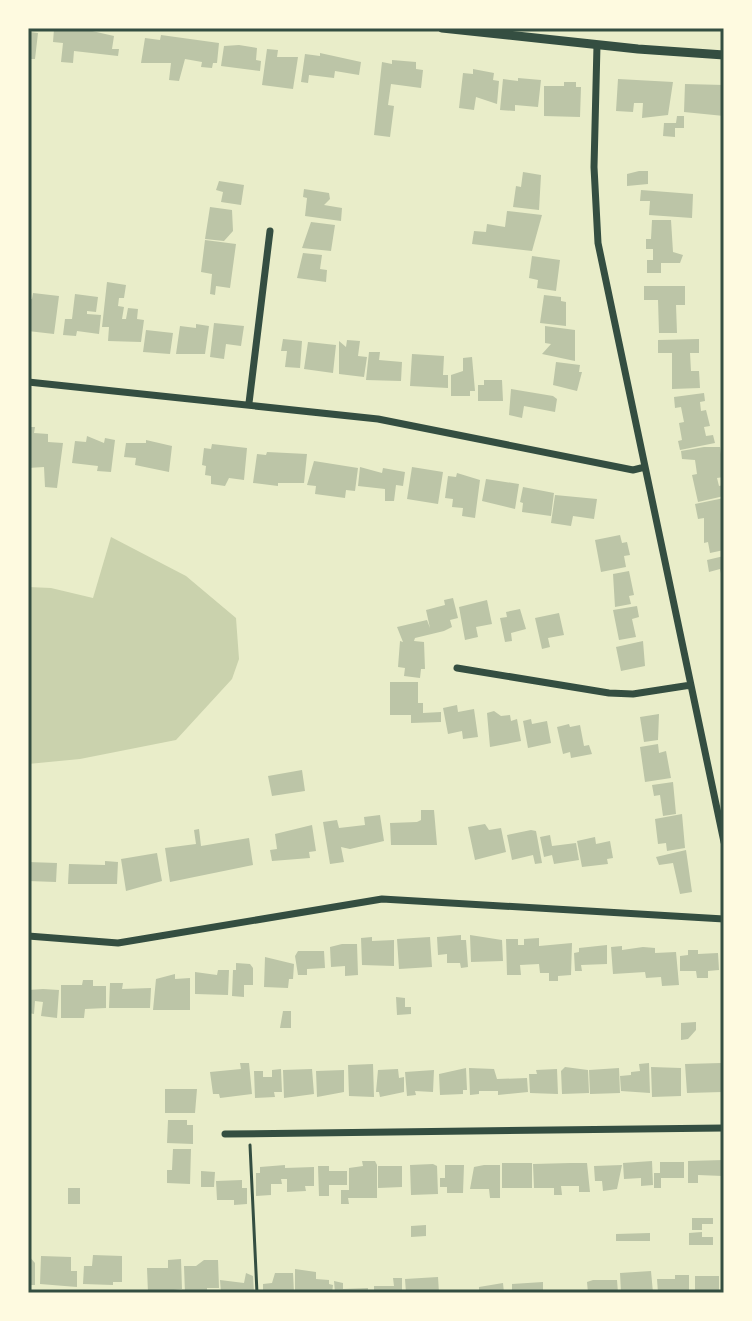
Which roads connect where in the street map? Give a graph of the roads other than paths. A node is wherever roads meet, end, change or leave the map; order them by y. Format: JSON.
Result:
{"nodes":[{"id":1,"x":442,"y":28,"type":"edge"},
{"id":2,"x":597,"y":45,"type":"junction"},
{"id":3,"x":724,"y":55,"type":"edge"},
{"id":4,"x":270,"y":231,"type":"dead end"},
{"id":5,"x":28,"y":382,"type":"edge"},
{"id":6,"x":249,"y":403,"type":"junction"},
{"id":7,"x":645,"y":467,"type":"junction"},
{"id":8,"x":457,"y":668,"type":"dead end"},
{"id":9,"x":691,"y":685,"type":"junction"},
{"id":10,"x":724,"y":842,"type":"edge"},
{"id":11,"x":724,"y":919,"type":"edge"},
{"id":12,"x":28,"y":936,"type":"edge"},
{"id":13,"x":724,"y":1128,"type":"edge"},
{"id":14,"x":225,"y":1134,"type":"dead end"}],
"edges":[{"from":1,"to":2,"type":"street"},
{"from":2,"to":3,"type":"street"},
{"from":2,"to":7,"type":"street"},
{"from":4,"to":6,"type":"street"},
{"from":5,"to":6,"type":"street"},
{"from":6,"to":7,"type":"street"},
{"from":7,"to":9,"type":"street"},
{"from":8,"to":9,"type":"street"},
{"from":9,"to":10,"type":"street"},
{"from":11,"to":12,"type":"street"},
{"from":13,"to":14,"type":"street"}]}
